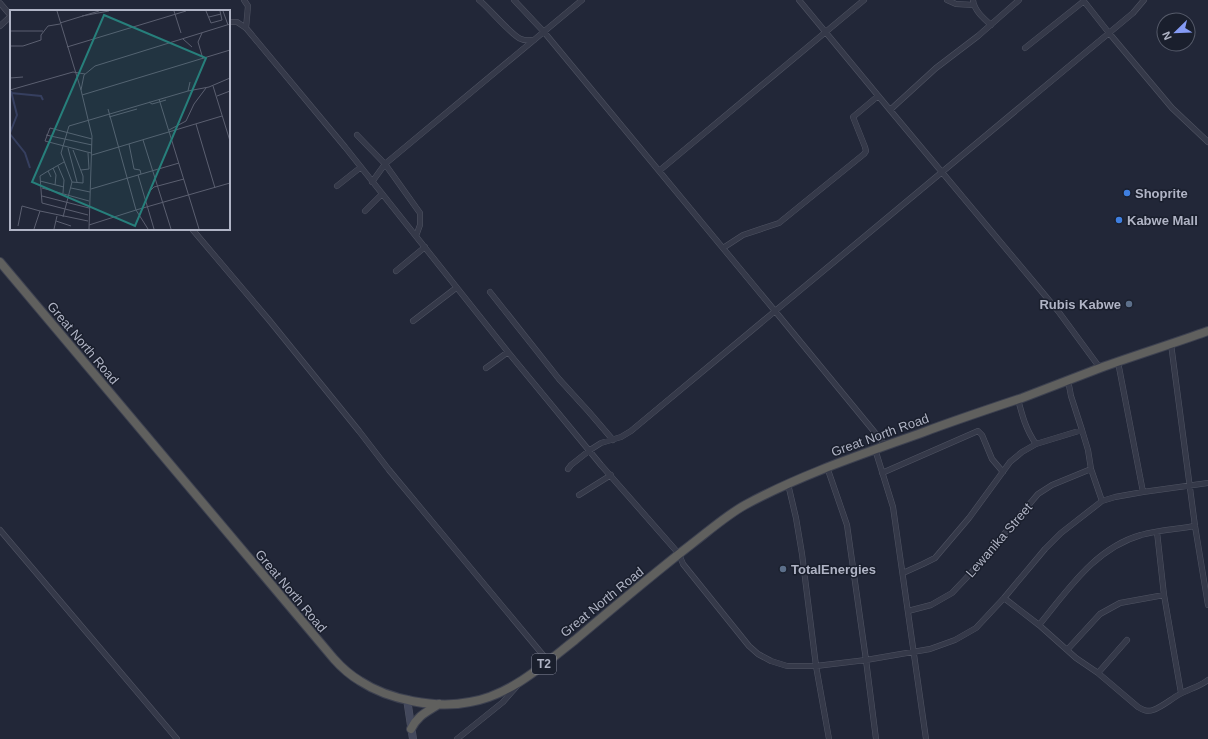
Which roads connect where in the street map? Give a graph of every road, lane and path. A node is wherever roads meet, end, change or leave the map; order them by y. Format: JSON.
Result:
{"nodes":[{"id":1,"x":244,"y":0,"type":"edge"},
{"id":2,"x":479,"y":0,"type":"edge"},
{"id":3,"x":514,"y":0,"type":"edge"},
{"id":4,"x":582,"y":0,"type":"edge"},
{"id":5,"x":799,"y":0,"type":"edge"},
{"id":6,"x":864,"y":0,"type":"edge"},
{"id":7,"x":947,"y":0,"type":"edge"},
{"id":8,"x":1019,"y":0,"type":"edge"},
{"id":9,"x":1084,"y":0,"type":"edge"},
{"id":10,"x":1144,"y":0,"type":"edge"},
{"id":11,"x":974,"y":2,"type":"edge"},
{"id":12,"x":0,"y":3,"type":"edge"},
{"id":13,"x":10,"y":15,"type":"edge"},
{"id":14,"x":10,"y":17,"type":"edge"},
{"id":15,"x":230,"y":22,"type":"edge"},
{"id":16,"x":991,"y":25,"type":"junction"},
{"id":17,"x":0,"y":26,"type":"edge"},
{"id":18,"x":246,"y":28,"type":"junction"},
{"id":19,"x":544,"y":32,"type":"junction"},
{"id":20,"x":826,"y":32,"type":"junction"},
{"id":21,"x":1109,"y":33,"type":"junction"},
{"id":22,"x":534,"y":40,"type":"junction"},
{"id":23,"x":1025,"y":48,"type":"dead end"},
{"id":24,"x":878,"y":96,"type":"junction"},
{"id":25,"x":890,"y":110,"type":"junction"},
{"id":26,"x":357,"y":135,"type":"dead end"},
{"id":27,"x":1208,"y":142,"type":"edge"},
{"id":28,"x":385,"y":164,"type":"junction"},
{"id":29,"x":361,"y":167,"type":"junction"},
{"id":30,"x":659,"y":171,"type":"junction"},
{"id":31,"x":942,"y":171,"type":"junction"},
{"id":32,"x":372,"y":182,"type":"junction"},
{"id":33,"x":337,"y":186,"type":"dead end"},
{"id":34,"x":382,"y":194,"type":"junction"},
{"id":35,"x":366,"y":211,"type":"dead end"},
{"id":36,"x":193,"y":230,"type":"edge"},
{"id":37,"x":416,"y":236,"type":"junction"},
{"id":38,"x":425,"y":247,"type":"junction"},
{"id":39,"x":723,"y":248,"type":"junction"},
{"id":40,"x":0,"y":262,"type":"edge"},
{"id":41,"x":396,"y":271,"type":"dead end"},
{"id":42,"x":456,"y":288,"type":"junction"},
{"id":43,"x":490,"y":292,"type":"dead end"},
{"id":44,"x":775,"y":310,"type":"junction"},
{"id":45,"x":413,"y":321,"type":"dead end"},
{"id":46,"x":1208,"y":332,"type":"edge"},
{"id":47,"x":1171,"y":344,"type":"junction"},
{"id":48,"x":508,"y":352,"type":"junction"},
{"id":49,"x":1118,"y":362,"type":"junction"},
{"id":50,"x":486,"y":368,"type":"dead end"},
{"id":51,"x":1100,"y":368,"type":"junction"},
{"id":52,"x":1068,"y":380,"type":"junction"},
{"id":53,"x":1018,"y":399,"type":"junction"},
{"id":54,"x":1082,"y":430,"type":"junction"},
{"id":55,"x":613,"y":440,"type":"junction"},
{"id":56,"x":1036,"y":444,"type":"junction"},
{"id":57,"x":886,"y":446,"type":"junction"},
{"id":58,"x":875,"y":449,"type":"junction"},
{"id":59,"x":590,"y":450,"type":"junction"},
{"id":60,"x":827,"y":467,"type":"junction"},
{"id":61,"x":568,"y":469,"type":"dead end"},
{"id":62,"x":1091,"y":469,"type":"junction"},
{"id":63,"x":1003,"y":472,"type":"junction"},
{"id":64,"x":882,"y":473,"type":"junction"},
{"id":65,"x":611,"y":475,"type":"junction"},
{"id":66,"x":1208,"y":482,"type":"edge"},
{"id":67,"x":788,"y":484,"type":"junction"},
{"id":68,"x":1190,"y":485,"type":"junction"},
{"id":69,"x":1143,"y":492,"type":"junction"},
{"id":70,"x":579,"y":495,"type":"dead end"},
{"id":71,"x":1102,"y":501,"type":"junction"},
{"id":72,"x":1195,"y":526,"type":"junction"},
{"id":73,"x":0,"y":530,"type":"edge"},
{"id":74,"x":1157,"y":532,"type":"junction"},
{"id":75,"x":679,"y":554,"type":"junction"},
{"id":76,"x":903,"y":573,"type":"junction"},
{"id":77,"x":1164,"y":595,"type":"junction"},
{"id":78,"x":1004,"y":598,"type":"junction"},
{"id":79,"x":1208,"y":605,"type":"edge"},
{"id":80,"x":908,"y":612,"type":"junction"},
{"id":81,"x":1039,"y":625,"type":"junction"},
{"id":82,"x":1127,"y":640,"type":"dead end"},
{"id":83,"x":1066,"y":650,"type":"junction"},
{"id":84,"x":914,"y":652,"type":"junction"},
{"id":85,"x":866,"y":660,"type":"junction"},
{"id":86,"x":548,"y":661,"type":"junction"},
{"id":87,"x":816,"y":666,"type":"junction"},
{"id":88,"x":1098,"y":672,"type":"junction"},
{"id":89,"x":1208,"y":680,"type":"edge"},
{"id":90,"x":520,"y":682,"type":"junction"},
{"id":91,"x":1181,"y":693,"type":"junction"},
{"id":92,"x":407,"y":699,"type":"junction"},
{"id":93,"x":439,"y":704,"type":"junction"},
{"id":94,"x":411,"y":729,"type":"junction"},
{"id":95,"x":177,"y":739,"type":"edge"},
{"id":96,"x":413,"y":739,"type":"edge"},
{"id":97,"x":457,"y":739,"type":"edge"},
{"id":98,"x":829,"y":739,"type":"edge"},
{"id":99,"x":876,"y":739,"type":"edge"},
{"id":100,"x":926,"y":739,"type":"edge"}],
"edges":[{"from":1,"to":18,"type":"street"},
{"from":2,"to":22,"type":"street"},
{"from":3,"to":19,"type":"street"},
{"from":4,"to":19,"type":"street"},
{"from":5,"to":20,"type":"street"},
{"from":6,"to":20,"type":"street"},
{"from":7,"to":11,"type":"street"},
{"from":8,"to":16,"type":"street"},
{"from":9,"to":21,"type":"street"},
{"from":9,"to":23,"type":"street"},
{"from":10,"to":21,"type":"street"},
{"from":11,"to":16,"type":"street"},
{"from":12,"to":13,"type":"street"},
{"from":14,"to":17,"type":"street"},
{"from":15,"to":18,"type":"street"},
{"from":16,"to":25,"type":"street"},
{"from":18,"to":29,"type":"street"},
{"from":19,"to":22,"type":"street"},
{"from":19,"to":30,"type":"street"},
{"from":20,"to":24,"type":"street"},
{"from":20,"to":30,"type":"street"},
{"from":21,"to":27,"type":"street"},
{"from":21,"to":31,"type":"street"},
{"from":22,"to":28,"type":"street"},
{"from":24,"to":25,"type":"street"},
{"from":24,"to":39,"type":"street"},
{"from":25,"to":31,"type":"street"},
{"from":26,"to":28,"type":"street"},
{"from":28,"to":32,"type":"street"},
{"from":28,"to":37,"type":"street"},
{"from":29,"to":32,"type":"street"},
{"from":29,"to":33,"type":"street"},
{"from":30,"to":39,"type":"street"},
{"from":31,"to":44,"type":"street"},
{"from":31,"to":51,"type":"street"},
{"from":32,"to":34,"type":"street"},
{"from":34,"to":35,"type":"street"},
{"from":34,"to":37,"type":"street"},
{"from":36,"to":86,"type":"street"},
{"from":37,"to":38,"type":"street"},
{"from":38,"to":41,"type":"street"},
{"from":38,"to":42,"type":"street"},
{"from":39,"to":44,"type":"street"},
{"from":40,"to":92,"type":"highway","name":"Great North Road","number":"T2"},
{"from":42,"to":45,"type":"street"},
{"from":42,"to":48,"type":"street"},
{"from":43,"to":55,"type":"street"},
{"from":44,"to":55,"type":"street"},
{"from":44,"to":57,"type":"street"},
{"from":46,"to":47,"type":"highway","name":"Great North Road","number":"T2"},
{"from":47,"to":49,"type":"highway","name":"Great North Road","number":"T2"},
{"from":47,"to":68,"type":"street"},
{"from":48,"to":50,"type":"street"},
{"from":48,"to":59,"type":"street"},
{"from":49,"to":51,"type":"highway","name":"Great North Road","number":"T2"},
{"from":49,"to":69,"type":"street"},
{"from":51,"to":52,"type":"highway","name":"Great North Road","number":"T2"},
{"from":52,"to":53,"type":"highway","name":"Great North Road","number":"T2"},
{"from":52,"to":54,"type":"street"},
{"from":53,"to":56,"type":"street"},
{"from":53,"to":57,"type":"highway","name":"Great North Road","number":"T2"},
{"from":54,"to":56,"type":"street"},
{"from":54,"to":62,"type":"street"},
{"from":55,"to":59,"type":"street"},
{"from":56,"to":63,"type":"street"},
{"from":57,"to":58,"type":"highway","name":"Great North Road","number":"T2"},
{"from":58,"to":60,"type":"highway","name":"Great North Road","number":"T2"},
{"from":58,"to":64,"type":"street"},
{"from":59,"to":61,"type":"street"},
{"from":59,"to":65,"type":"street"},
{"from":60,"to":67,"type":"highway","name":"Great North Road","number":"T2"},
{"from":60,"to":85,"type":"street"},
{"from":62,"to":71,"type":"street"},
{"from":62,"to":80,"type":"street","name":"Lewanika Street"},
{"from":63,"to":64,"type":"street"},
{"from":63,"to":76,"type":"street"},
{"from":64,"to":76,"type":"street"},
{"from":65,"to":70,"type":"street"},
{"from":65,"to":75,"type":"street"},
{"from":66,"to":68,"type":"street"},
{"from":67,"to":75,"type":"highway","name":"Great North Road","number":"T2"},
{"from":67,"to":87,"type":"street"},
{"from":68,"to":69,"type":"street"},
{"from":68,"to":72,"type":"street"},
{"from":69,"to":71,"type":"street"},
{"from":71,"to":78,"type":"street"},
{"from":72,"to":74,"type":"street"},
{"from":72,"to":79,"type":"street"},
{"from":73,"to":95,"type":"street"},
{"from":74,"to":77,"type":"street"},
{"from":74,"to":81,"type":"street"},
{"from":75,"to":86,"type":"highway","name":"Great North Road","number":"T2"},
{"from":75,"to":87,"type":"street"},
{"from":76,"to":80,"type":"street"},
{"from":77,"to":83,"type":"street"},
{"from":77,"to":91,"type":"street"},
{"from":78,"to":81,"type":"street"},
{"from":78,"to":84,"type":"street"},
{"from":80,"to":84,"type":"street"},
{"from":81,"to":83,"type":"street"},
{"from":82,"to":88,"type":"street"},
{"from":83,"to":88,"type":"street"},
{"from":84,"to":85,"type":"street"},
{"from":84,"to":100,"type":"street"},
{"from":85,"to":87,"type":"street"},
{"from":85,"to":99,"type":"street"},
{"from":86,"to":90,"type":"highway","name":"Great North Road","number":"T2"},
{"from":87,"to":98,"type":"street"},
{"from":88,"to":91,"type":"street"},
{"from":89,"to":91,"type":"street"},
{"from":90,"to":93,"type":"highway","name":"Great North Road","number":"T2"},
{"from":90,"to":97,"type":"street"},
{"from":92,"to":93,"type":"highway","name":"Great North Road","number":"T2"},
{"from":92,"to":94,"type":"main road"},
{"from":93,"to":94,"type":"highway"},
{"from":94,"to":96,"type":"main road"}]}
